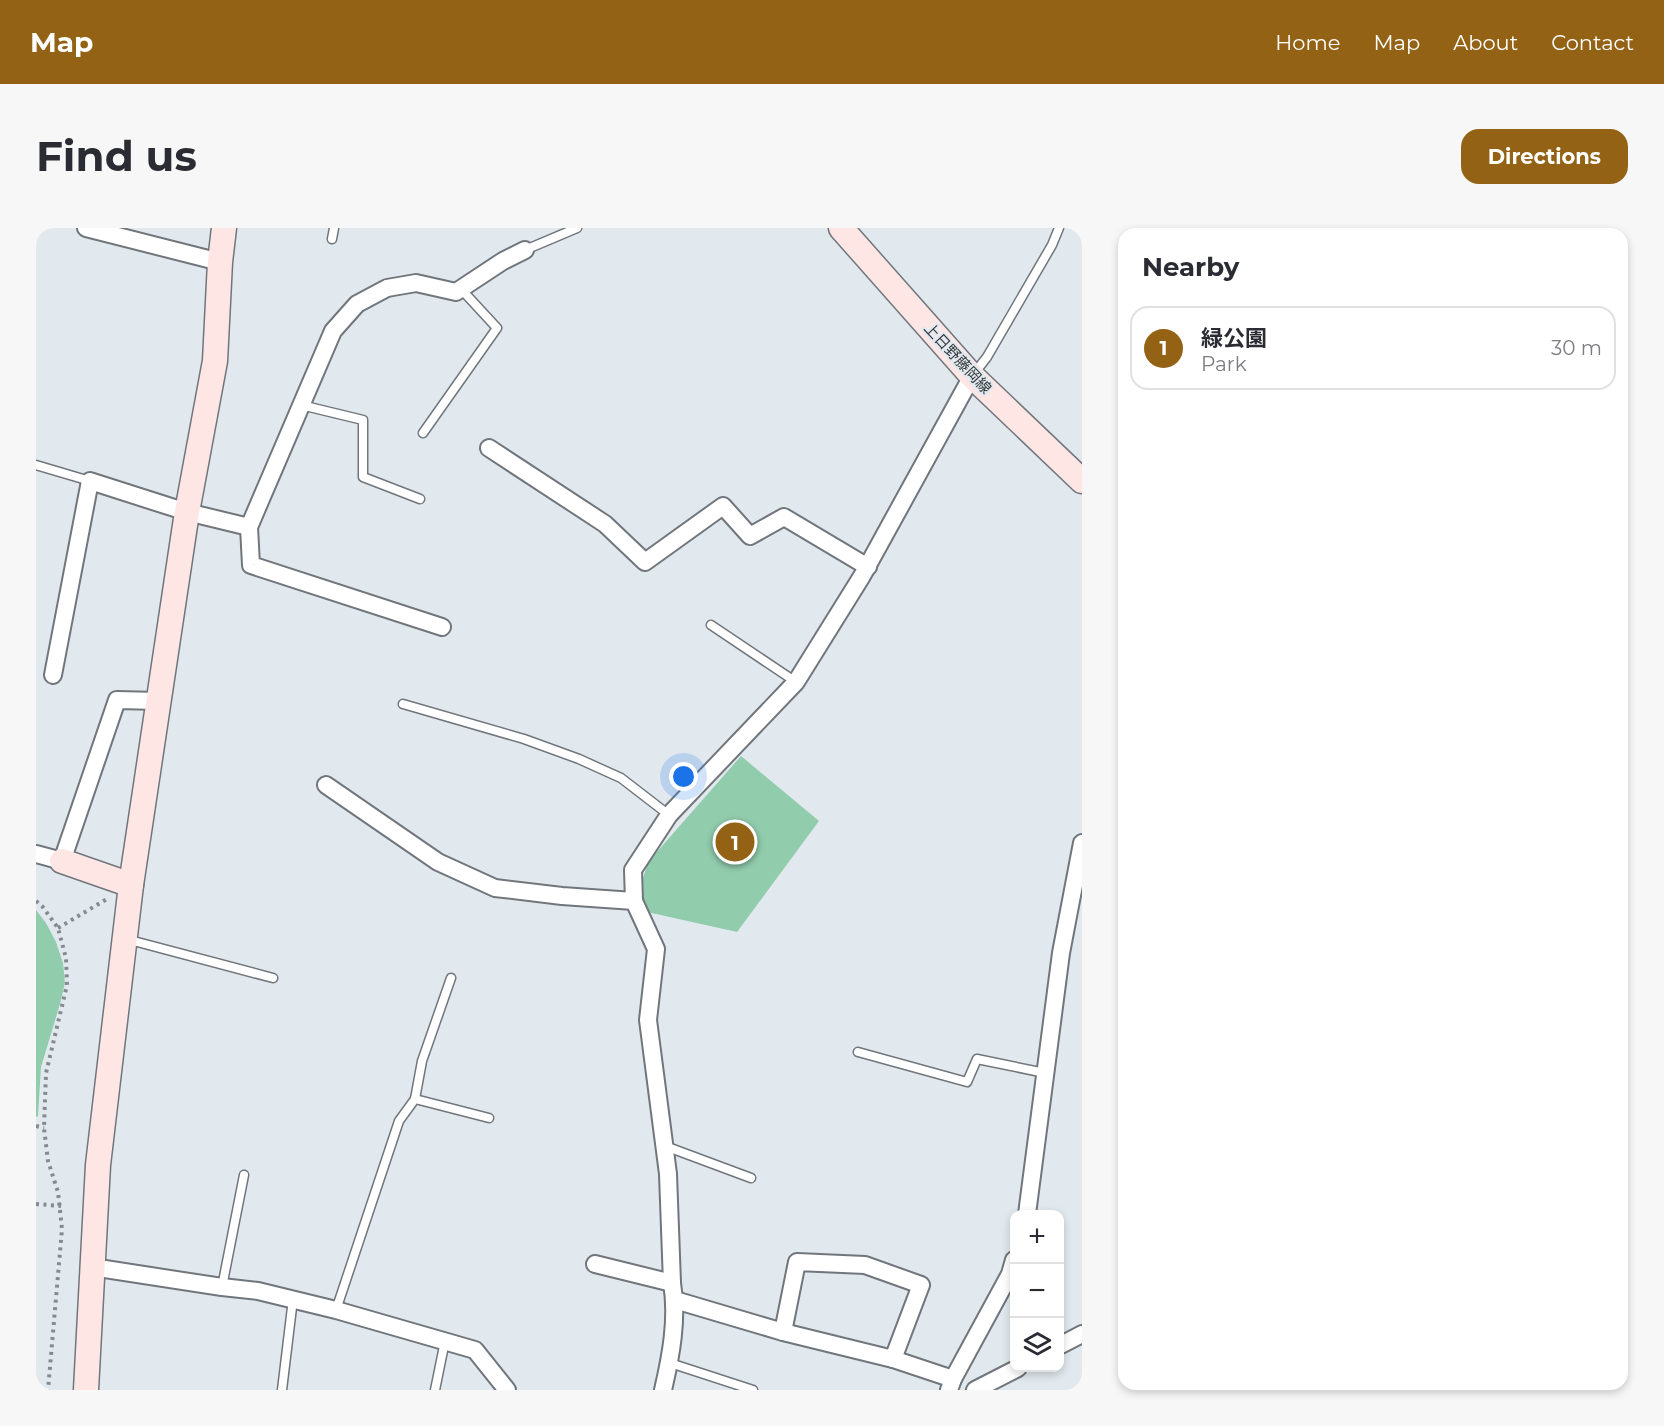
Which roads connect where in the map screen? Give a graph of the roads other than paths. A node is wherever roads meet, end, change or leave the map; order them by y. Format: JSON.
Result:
{"nodes":[{"id":1,"x":224,"y":228,"type":"edge"},
{"id":2,"x":334,"y":228,"type":"edge"},
{"id":3,"x":577,"y":228,"type":"edge"},
{"id":4,"x":841,"y":228,"type":"edge"},
{"id":5,"x":1059,"y":228,"type":"edge"},
{"id":6,"x":94,"y":229,"type":"edge"},
{"id":7,"x":332,"y":238,"type":"dead end"},
{"id":8,"x":525,"y":250,"type":"joint"},
{"id":9,"x":220,"y":262,"type":"junction"},
{"id":10,"x":461,"y":289,"type":"junction"},
{"id":11,"x":972,"y":376,"type":"junction"},
{"id":12,"x":302,"y":405,"type":"junction"},
{"id":13,"x":423,"y":433,"type":"dead end"},
{"id":14,"x":489,"y":448,"type":"dead end"},
{"id":15,"x":36,"y":465,"type":"edge"},
{"id":16,"x":1082,"y":481,"type":"edge"},
{"id":17,"x":90,"y":482,"type":"junction"},
{"id":18,"x":420,"y":499,"type":"dead end"},
{"id":19,"x":187,"y":512,"type":"junction"},
{"id":20,"x":249,"y":527,"type":"junction"},
{"id":21,"x":868,"y":567,"type":"junction"},
{"id":22,"x":711,"y":625,"type":"dead end"},
{"id":23,"x":442,"y":627,"type":"dead end"},
{"id":24,"x":53,"y":675,"type":"dead end"},
{"id":25,"x":796,"y":682,"type":"junction"},
{"id":26,"x":159,"y":701,"type":"junction"},
{"id":27,"x":403,"y":704,"type":"dead end"},
{"id":28,"x":326,"y":785,"type":"dead end"},
{"id":29,"x":669,"y":815,"type":"junction"},
{"id":30,"x":1082,"y":843,"type":"edge"},
{"id":31,"x":36,"y":854,"type":"edge"},
{"id":32,"x":62,"y":861,"type":"junction"},
{"id":33,"x":131,"y":885,"type":"junction"},
{"id":34,"x":634,"y":901,"type":"junction"},
{"id":35,"x":126,"y":939,"type":"junction"},
{"id":36,"x":273,"y":978,"type":"dead end"},
{"id":37,"x":451,"y":978,"type":"dead end"},
{"id":38,"x":858,"y":1052,"type":"dead end"},
{"id":39,"x":1045,"y":1073,"type":"junction"},
{"id":40,"x":415,"y":1099,"type":"junction"},
{"id":41,"x":489,"y":1118,"type":"dead end"},
{"id":42,"x":664,"y":1146,"type":"junction"},
{"id":43,"x":244,"y":1174,"type":"dead end"},
{"id":44,"x":752,"y":1178,"type":"dead end"},
{"id":45,"x":1027,"y":1210,"type":"edge"},
{"id":46,"x":595,"y":1264,"type":"dead end"},
{"id":47,"x":1013,"y":1264,"type":"edge"},
{"id":48,"x":92,"y":1267,"type":"junction"},
{"id":49,"x":222,"y":1287,"type":"junction"},
{"id":50,"x":673,"y":1291,"type":"junction"},
{"id":51,"x":293,"y":1299,"type":"junction"},
{"id":52,"x":336,"y":1310,"type":"junction"},
{"id":53,"x":783,"y":1332,"type":"junction"},
{"id":54,"x":1082,"y":1334,"type":"edge"},
{"id":55,"x":445,"y":1341,"type":"junction"},
{"id":56,"x":1064,"y":1343,"type":"edge"},
{"id":57,"x":893,"y":1359,"type":"junction"},
{"id":58,"x":670,"y":1363,"type":"junction"},
{"id":59,"x":1010,"y":1372,"type":"edge"},
{"id":60,"x":951,"y":1384,"type":"edge"},
{"id":61,"x":86,"y":1390,"type":"edge"},
{"id":62,"x":282,"y":1390,"type":"edge"},
{"id":63,"x":435,"y":1390,"type":"edge"},
{"id":64,"x":507,"y":1390,"type":"edge"},
{"id":65,"x":663,"y":1390,"type":"edge"},
{"id":66,"x":753,"y":1390,"type":"edge"},
{"id":67,"x":975,"y":1390,"type":"edge"}],
"edges":[{"from":1,"to":9,"type":"street"},
{"from":2,"to":7,"type":"lane"},
{"from":3,"to":8,"type":"lane"},
{"from":4,"to":11,"type":"street","name":"上日野藤岡線"},
{"from":5,"to":11,"type":"lane"},
{"from":6,"to":9,"type":"street"},
{"from":8,"to":10,"type":"street"},
{"from":9,"to":19,"type":"street"},
{"from":10,"to":12,"type":"street"},
{"from":10,"to":13,"type":"lane"},
{"from":11,"to":16,"type":"street","name":"上日野藤岡線"},
{"from":11,"to":21,"type":"street"},
{"from":12,"to":18,"type":"lane"},
{"from":12,"to":20,"type":"street"},
{"from":14,"to":21,"type":"street"},
{"from":15,"to":17,"type":"lane"},
{"from":17,"to":19,"type":"street"},
{"from":17,"to":24,"type":"street"},
{"from":19,"to":20,"type":"street"},
{"from":19,"to":26,"type":"street"},
{"from":20,"to":23,"type":"street"},
{"from":21,"to":25,"type":"street"},
{"from":22,"to":25,"type":"lane"},
{"from":25,"to":29,"type":"street"},
{"from":26,"to":32,"type":"street"},
{"from":26,"to":33,"type":"street"},
{"from":27,"to":29,"type":"lane"},
{"from":28,"to":34,"type":"street"},
{"from":29,"to":34,"type":"street"},
{"from":30,"to":39,"type":"street"},
{"from":31,"to":32,"type":"street"},
{"from":32,"to":33,"type":"street"},
{"from":33,"to":35,"type":"street"},
{"from":34,"to":42,"type":"street"},
{"from":35,"to":36,"type":"lane"},
{"from":35,"to":48,"type":"street"},
{"from":37,"to":40,"type":"lane"},
{"from":38,"to":39,"type":"lane"},
{"from":39,"to":45,"type":"street"},
{"from":40,"to":41,"type":"lane"},
{"from":40,"to":52,"type":"lane"},
{"from":42,"to":44,"type":"lane"},
{"from":42,"to":50,"type":"street"},
{"from":43,"to":49,"type":"lane"},
{"from":46,"to":50,"type":"street"},
{"from":47,"to":60,"type":"street"},
{"from":48,"to":49,"type":"street"},
{"from":48,"to":61,"type":"street"},
{"from":49,"to":51,"type":"street"},
{"from":50,"to":53,"type":"street"},
{"from":50,"to":58,"type":"street"},
{"from":51,"to":52,"type":"street"},
{"from":51,"to":62,"type":"lane"},
{"from":52,"to":55,"type":"street"},
{"from":53,"to":57,"type":"street"},
{"from":53,"to":57,"type":"street"},
{"from":54,"to":56,"type":"street"},
{"from":55,"to":63,"type":"lane"},
{"from":55,"to":64,"type":"street"},
{"from":57,"to":60,"type":"street"},
{"from":58,"to":65,"type":"street"},
{"from":58,"to":66,"type":"lane"},
{"from":59,"to":67,"type":"street"}]}
